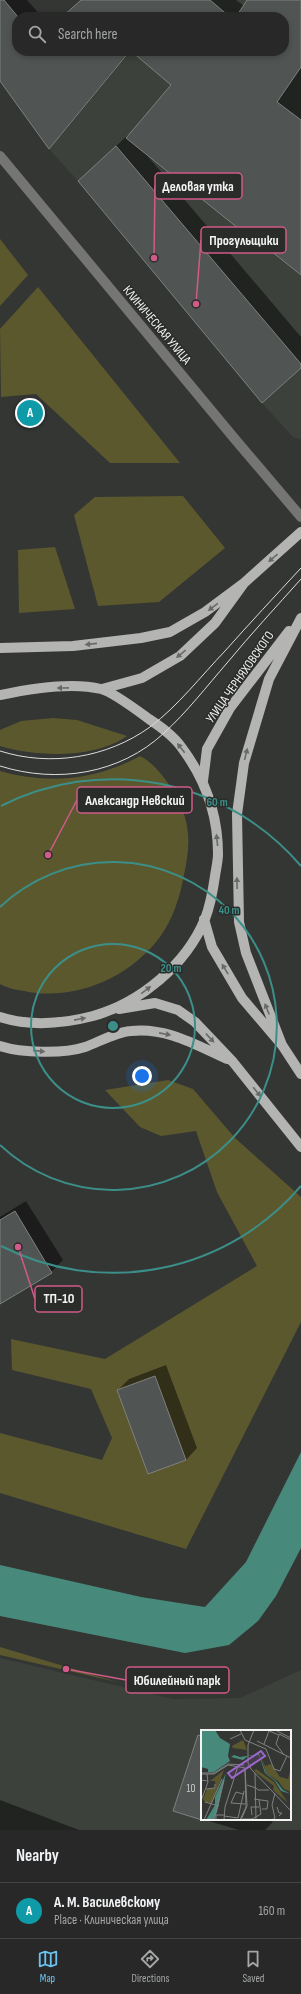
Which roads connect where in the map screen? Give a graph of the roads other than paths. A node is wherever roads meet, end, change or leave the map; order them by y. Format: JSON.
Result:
{"nodes":[{"id":1,"x":0,"y":156,"type":"edge"},
{"id":2,"x":298,"y":514,"type":"edge"},
{"id":3,"x":301,"y":532,"type":"edge"},
{"id":4,"x":244,"y":583,"type":"junction"},
{"id":5,"x":301,"y":617,"type":"edge"},
{"id":6,"x":0,"y":648,"type":"edge"},
{"id":7,"x":102,"y":689,"type":"junction"},
{"id":8,"x":0,"y":695,"type":"edge"},
{"id":9,"x":203,"y":780,"type":"junction"},
{"id":10,"x":204,"y":919,"type":"junction"},
{"id":11,"x":113,"y":1010,"type":"junction"},
{"id":12,"x":0,"y":1017,"type":"edge"},
{"id":13,"x":282,"y":1045,"type":"junction"},
{"id":14,"x":0,"y":1046,"type":"edge"},
{"id":15,"x":233,"y":1062,"type":"junction"},
{"id":16,"x":301,"y":1074,"type":"edge"},
{"id":17,"x":301,"y":1147,"type":"edge"}],
"edges":[{"from":1,"to":2,"type":"street","name":"КЛИНИЧЕСКАЯ УЛИЦА"},
{"from":3,"to":4,"type":"main road","one_way":true},
{"from":4,"to":6,"type":"main road","one_way":true},
{"from":4,"to":7,"type":"main road","one_way":true},
{"from":5,"to":9,"type":"main road","name":"УЛИЦА ЧЕРНЯХОВСКОГО"},
{"from":13,"to":5,"type":"main road","one_way":true},
{"from":7,"to":8,"type":"main road","one_way":true},
{"from":9,"to":7,"type":"main road","one_way":true},
{"from":10,"to":9,"type":"main road","one_way":true},
{"from":11,"to":10,"type":"main road","one_way":true},
{"from":13,"to":10,"type":"main road","one_way":true},
{"from":12,"to":11,"type":"main road","one_way":true},
{"from":11,"to":15,"type":"main road","one_way":true},
{"from":13,"to":16,"type":"main road"},
{"from":14,"to":15,"type":"main road","one_way":true},
{"from":15,"to":17,"type":"main road","one_way":true}]}
